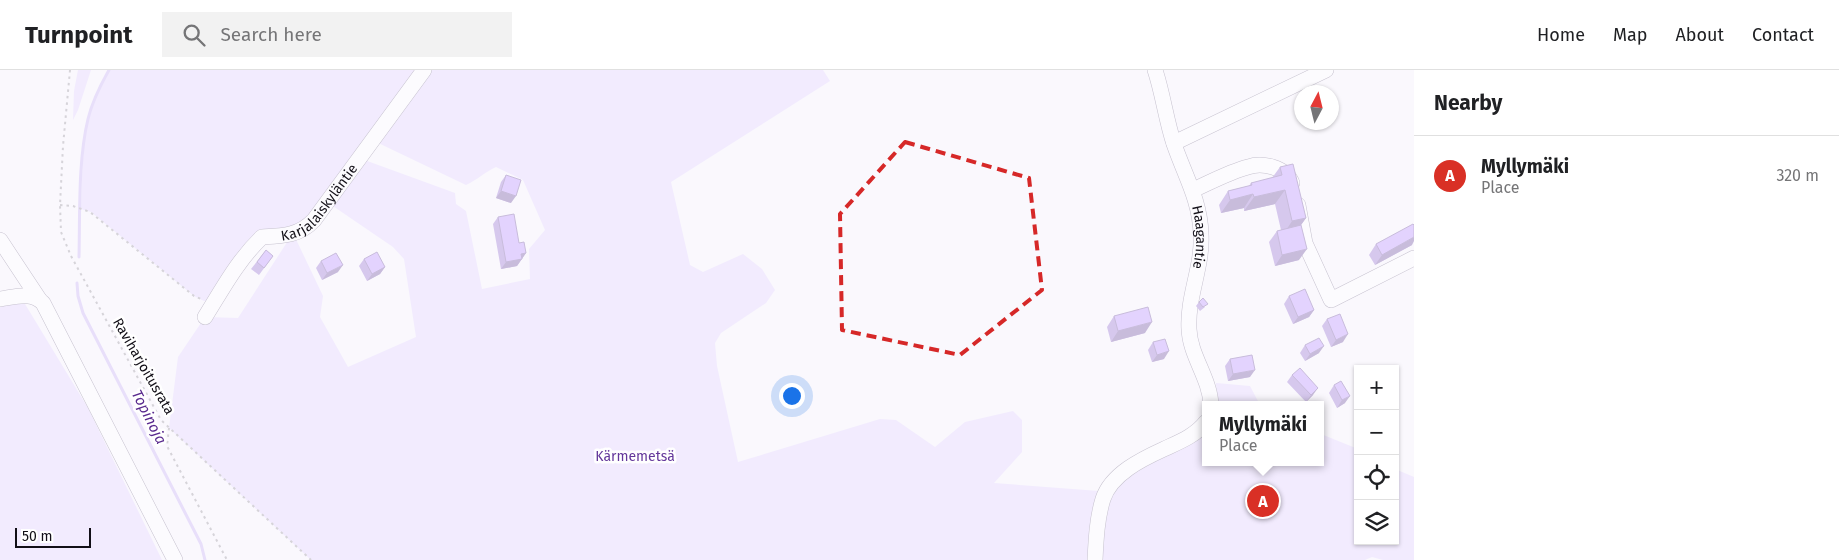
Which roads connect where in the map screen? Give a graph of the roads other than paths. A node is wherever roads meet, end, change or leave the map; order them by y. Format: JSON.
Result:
{"nodes":[{"id":1,"x":424,"y":70,"type":"edge"},
{"id":2,"x":1155,"y":70,"type":"edge"},
{"id":3,"x":1326,"y":70,"type":"edge"},
{"id":4,"x":1174,"y":144,"type":"junction"},
{"id":5,"x":1193,"y":190,"type":"junction"},
{"id":6,"x":0,"y":240,"type":"edge"},
{"id":7,"x":1414,"y":258,"type":"edge"},
{"id":8,"x":0,"y":299,"type":"edge"},
{"id":9,"x":39,"y":299,"type":"junction"},
{"id":10,"x":205,"y":317,"type":"dead end"},
{"id":11,"x":1211,"y":401,"type":"edge"},
{"id":12,"x":1202,"y":426,"type":"edge"},
{"id":13,"x":175,"y":560,"type":"edge"},
{"id":14,"x":1094,"y":560,"type":"edge"}],
"edges":[{"from":1,"to":10,"type":"street","name":"Karjalaiskyläntie"},
{"from":2,"to":4,"type":"street","name":"Haagantie"},
{"from":3,"to":4,"type":"street"},
{"from":4,"to":5,"type":"street","name":"Haagantie"},
{"from":5,"to":7,"type":"street"},
{"from":5,"to":11,"type":"street","name":"Haagantie"},
{"from":6,"to":9,"type":"street"},
{"from":8,"to":9,"type":"street"},
{"from":9,"to":13,"type":"street"},
{"from":12,"to":14,"type":"street"}]}
